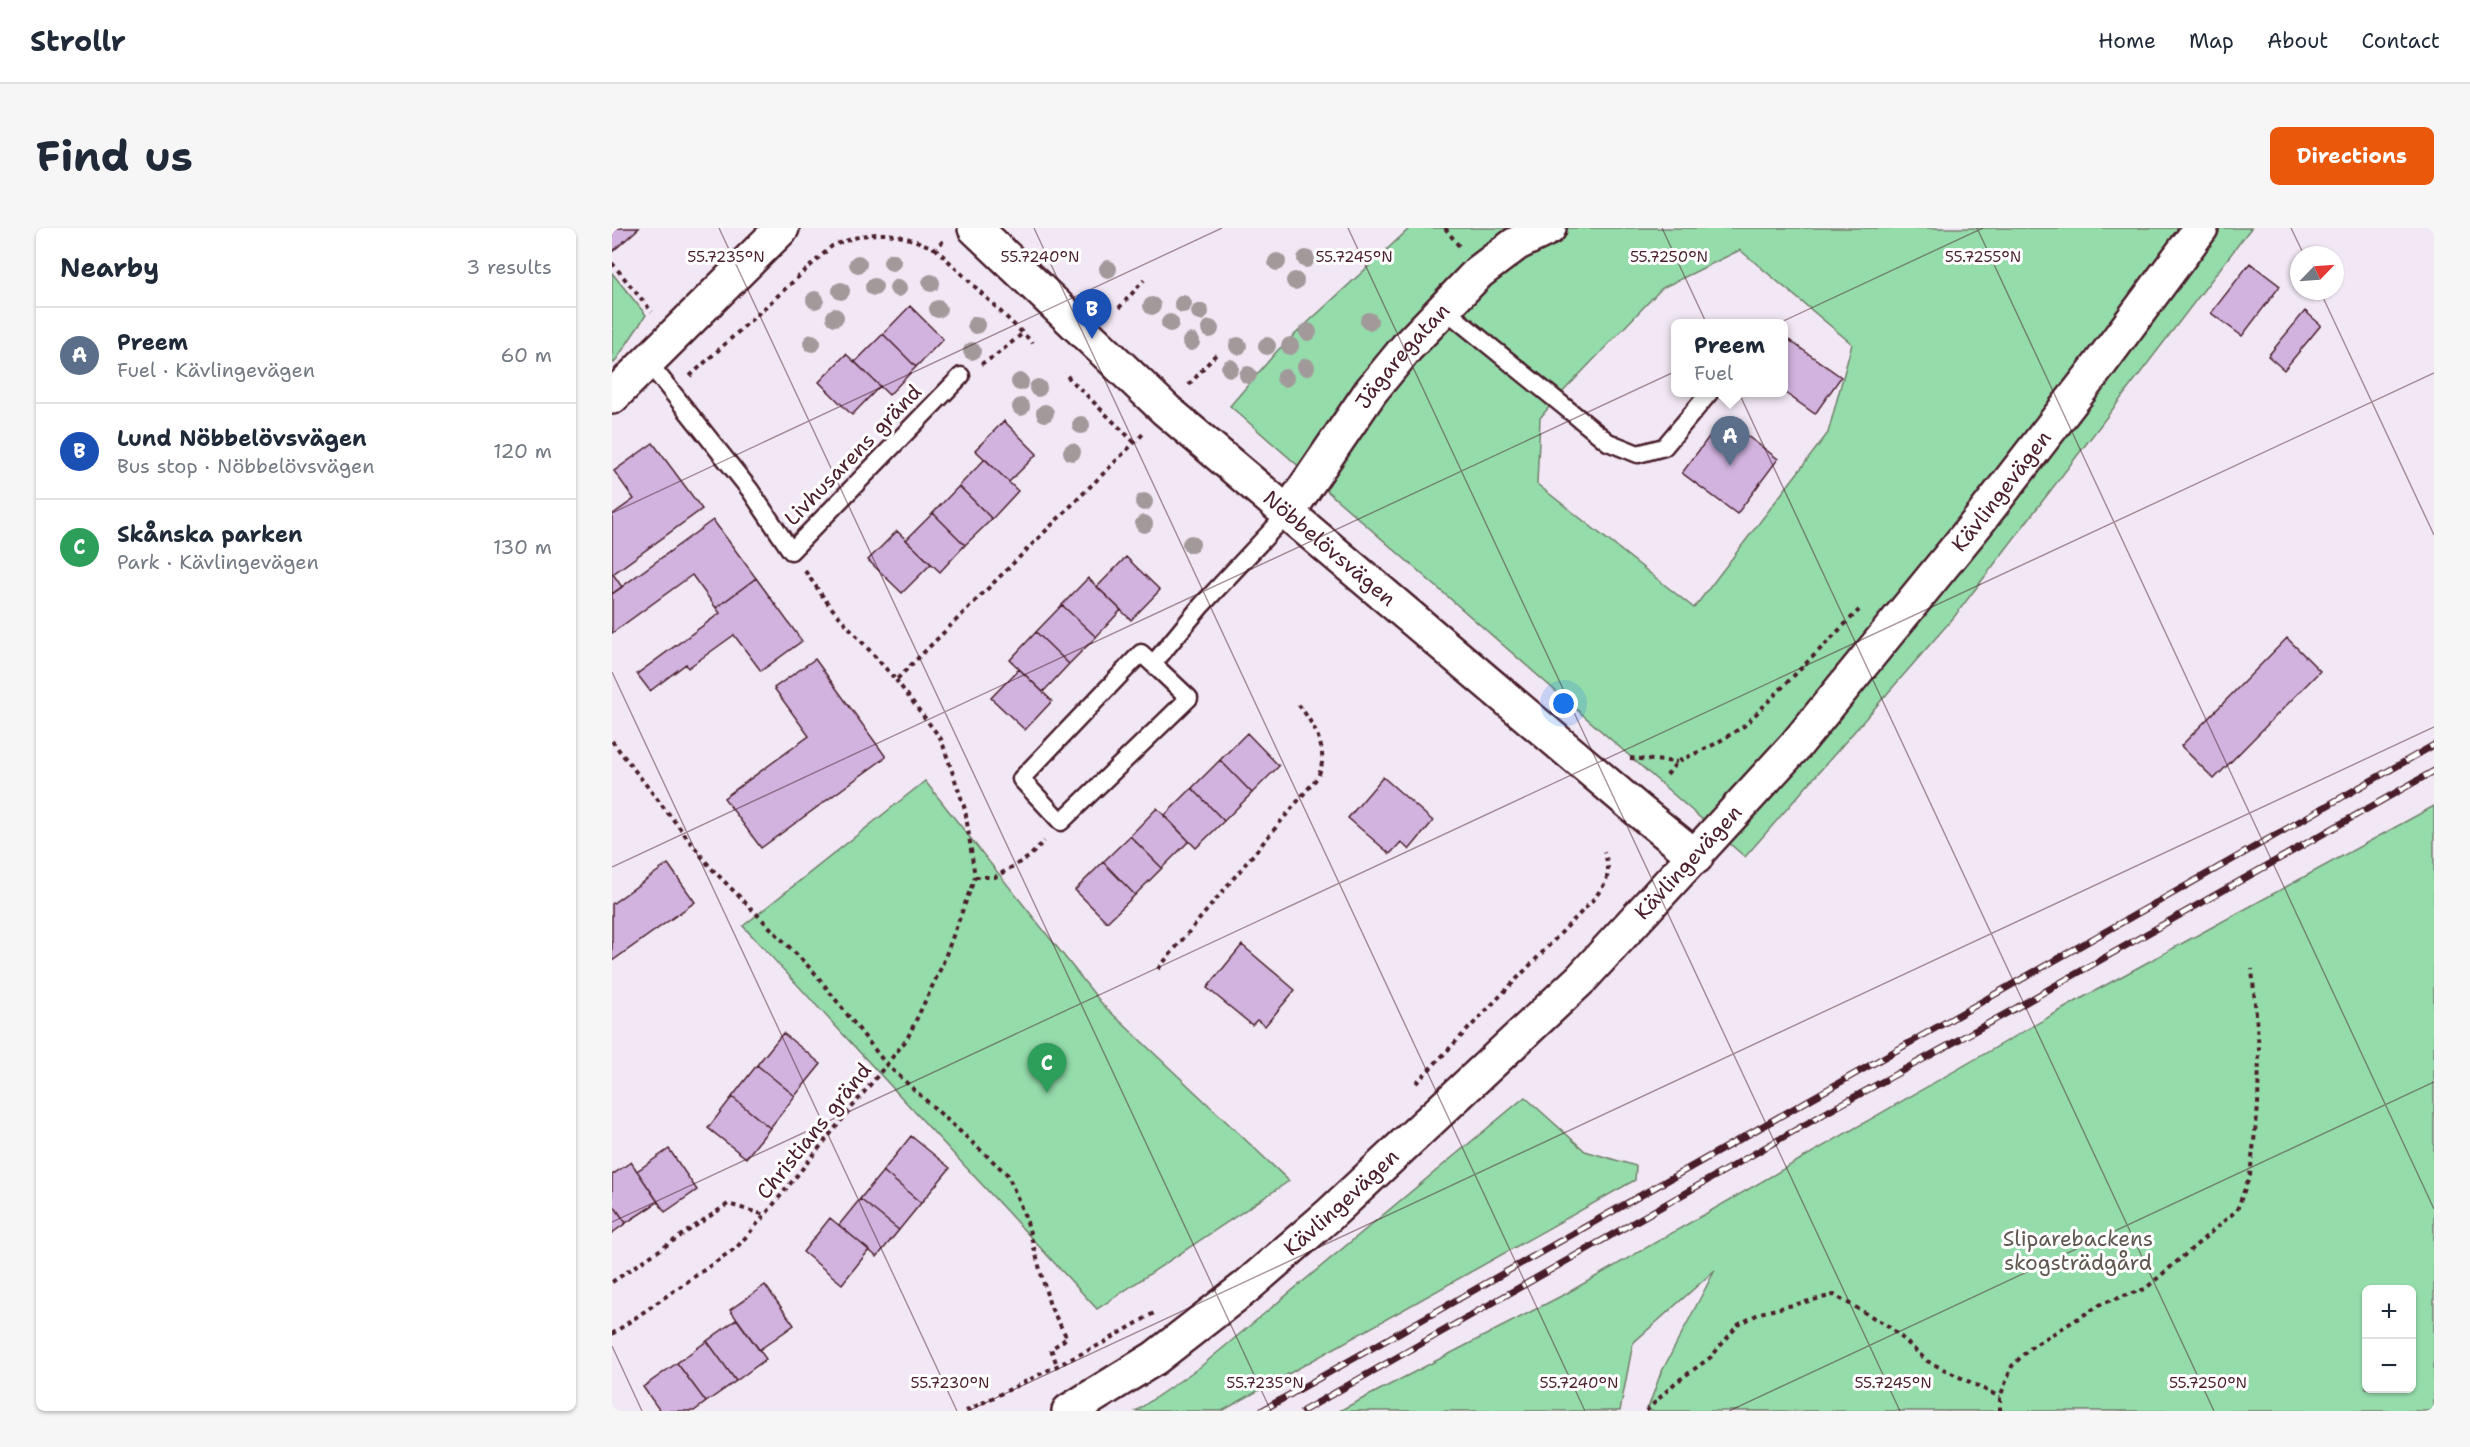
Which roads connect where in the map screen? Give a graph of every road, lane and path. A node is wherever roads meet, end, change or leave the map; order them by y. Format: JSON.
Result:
{"nodes":[{"id":1,"x":783,"y":228,"type":"edge"},
{"id":2,"x":1549,"y":228,"type":"edge"},
{"id":3,"x":2200,"y":228,"type":"edge"},
{"id":4,"x":962,"y":232,"type":"edge"},
{"id":5,"x":936,"y":249,"type":"junction"},
{"id":6,"x":612,"y":263,"type":"edge"},
{"id":7,"x":1144,"y":280,"type":"dead end"},
{"id":8,"x":1119,"y":308,"type":"dead end"},
{"id":9,"x":1443,"y":308,"type":"junction"},
{"id":10,"x":1022,"y":334,"type":"junction"},
{"id":11,"x":674,"y":338,"type":"junction"},
{"id":12,"x":1033,"y":343,"type":"dead end"},
{"id":13,"x":648,"y":362,"type":"junction"},
{"id":14,"x":961,"y":376,"type":"joint"},
{"id":15,"x":1067,"y":376,"type":"dead end"},
{"id":16,"x":672,"y":392,"type":"junction"},
{"id":17,"x":612,"y":397,"type":"edge"},
{"id":18,"x":1707,"y":397,"type":"edge"},
{"id":19,"x":1287,"y":514,"type":"junction"},
{"id":20,"x":791,"y":551,"type":"junction"},
{"id":21,"x":1867,"y":602,"type":"dead end"},
{"id":22,"x":1153,"y":664,"type":"junction"},
{"id":23,"x":896,"y":680,"type":"junction"},
{"id":24,"x":1298,"y":704,"type":"dead end"},
{"id":25,"x":612,"y":741,"type":"edge"},
{"id":26,"x":1667,"y":775,"type":"dead end"},
{"id":27,"x":1061,"y":822,"type":"junction"},
{"id":28,"x":1604,"y":852,"type":"dead end"},
{"id":29,"x":1696,"y":857,"type":"junction"},
{"id":30,"x":975,"y":877,"type":"junction"},
{"id":31,"x":1158,"y":969,"type":"dead end"},
{"id":32,"x":2252,"y":969,"type":"dead end"},
{"id":33,"x":886,"y":1064,"type":"junction"},
{"id":34,"x":1414,"y":1085,"type":"dead end"},
{"id":35,"x":765,"y":1215,"type":"junction"},
{"id":36,"x":612,"y":1282,"type":"edge"},
{"id":37,"x":1159,"y":1310,"type":"dead end"},
{"id":38,"x":612,"y":1334,"type":"edge"},
{"id":39,"x":1057,"y":1365,"type":"junction"},
{"id":40,"x":2000,"y":1397,"type":"junction"},
{"id":41,"x":1071,"y":1409,"type":"edge"},
{"id":42,"x":966,"y":1411,"type":"edge"},
{"id":43,"x":1646,"y":1411,"type":"edge"},
{"id":44,"x":2001,"y":1411,"type":"edge"}],
"edges":[{"from":1,"to":11,"type":"main road"},
{"from":2,"to":9,"type":"main road","name":"Jägaregatan"},
{"from":3,"to":29,"type":"main road","name":"Kävlingevägen"},
{"from":4,"to":5,"type":"path"},
{"from":4,"to":19,"type":"main road","name":"Nöbbelövsvägen"},
{"from":5,"to":10,"type":"path"},
{"from":5,"to":16,"type":"path"},
{"from":6,"to":11,"type":"path"},
{"from":7,"to":8,"type":"path"},
{"from":9,"to":18,"type":"lane"},
{"from":9,"to":19,"type":"main road","name":"Jägaregatan"},
{"from":10,"to":12,"type":"path"},
{"from":10,"to":14,"type":"path"},
{"from":11,"to":13,"type":"main road"},
{"from":13,"to":16,"type":"lane","name":"Livhusarens gränd"},
{"from":13,"to":17,"type":"main road"},
{"from":14,"to":20,"type":"lane","name":"Livhusarens gränd"},
{"from":15,"to":23,"type":"path"},
{"from":16,"to":20,"type":"lane","name":"Livhusarens gränd"},
{"from":19,"to":22,"type":"lane"},
{"from":19,"to":29,"type":"main road","name":"Nöbbelövsvägen"},
{"from":20,"to":23,"type":"path"},
{"from":21,"to":26,"type":"path"},
{"from":22,"to":27,"type":"lane"},
{"from":22,"to":27,"type":"lane"},
{"from":23,"to":30,"type":"path"},
{"from":24,"to":31,"type":"path"},
{"from":25,"to":33,"type":"path"},
{"from":27,"to":30,"type":"path"},
{"from":28,"to":34,"type":"path"},
{"from":29,"to":41,"type":"main road","name":"Kävlingevägen"},
{"from":30,"to":33,"type":"path","name":"Christians gränd"},
{"from":32,"to":40,"type":"path"},
{"from":33,"to":35,"type":"path","name":"Christians gränd"},
{"from":33,"to":39,"type":"path"},
{"from":35,"to":36,"type":"path","name":"Christians gränd"},
{"from":35,"to":38,"type":"path","name":"Christians gränd"},
{"from":37,"to":39,"type":"path"},
{"from":39,"to":42,"type":"path"},
{"from":40,"to":43,"type":"path"},
{"from":40,"to":44,"type":"path"}]}
